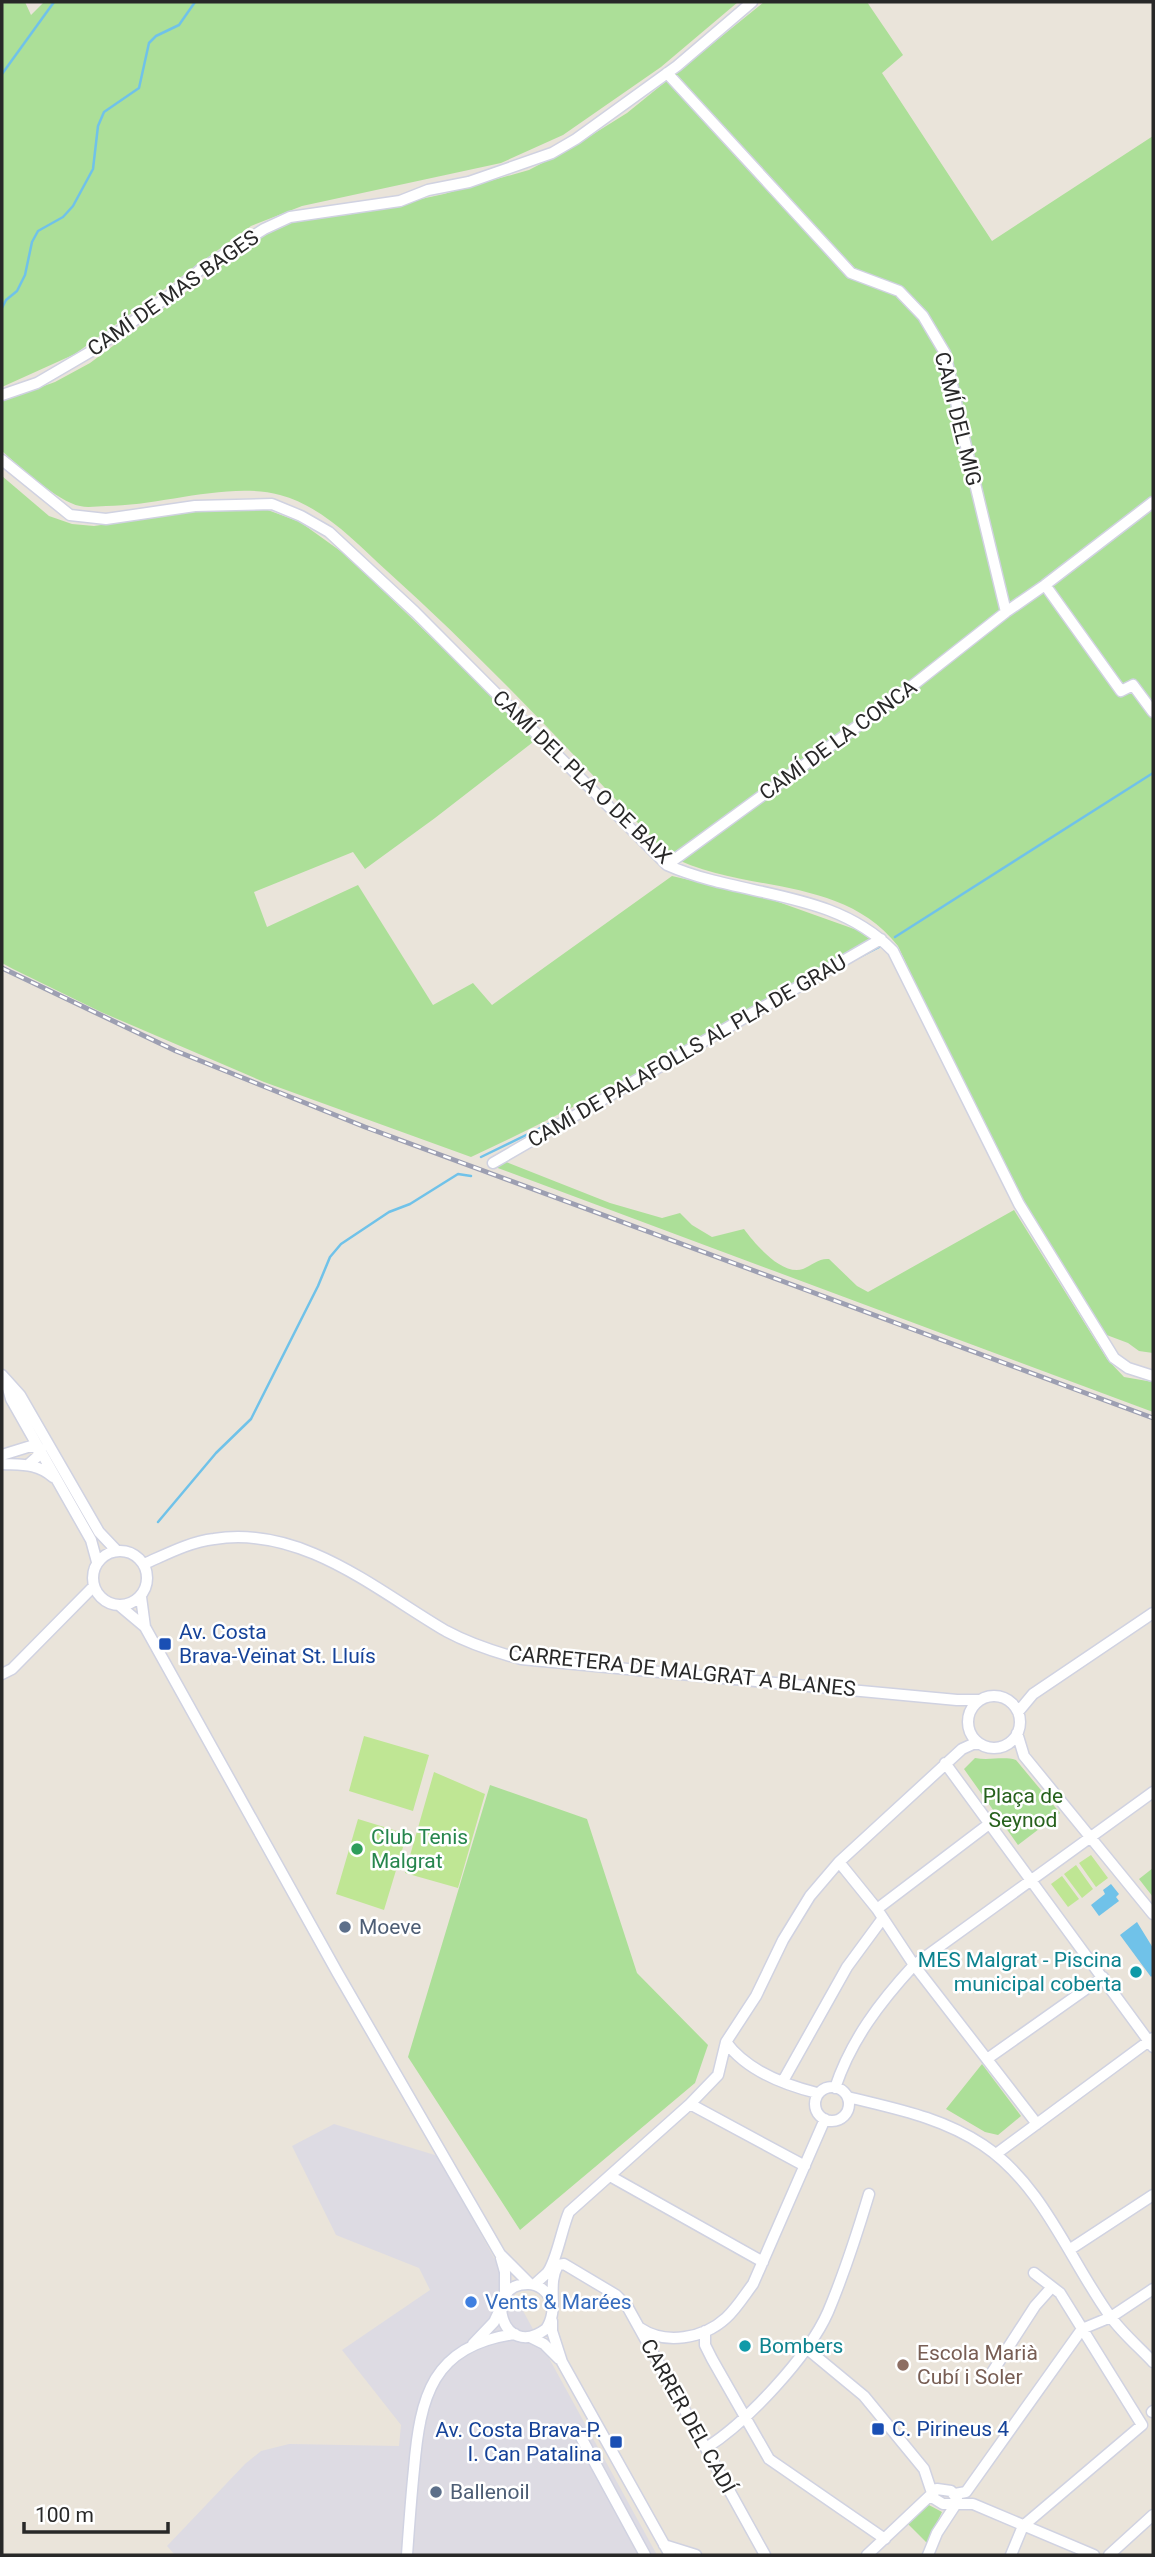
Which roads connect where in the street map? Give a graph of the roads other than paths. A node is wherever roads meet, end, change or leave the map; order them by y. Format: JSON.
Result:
{"nodes":[{"id":1,"x":752,"y":2,"type":"edge"},
{"id":2,"x":667,"y":73,"type":"junction"},
{"id":3,"x":2,"y":395,"type":"edge"},
{"id":4,"x":2,"y":460,"type":"edge"},
{"id":5,"x":1153,"y":502,"type":"edge"},
{"id":6,"x":1045,"y":585,"type":"junction"},
{"id":7,"x":1006,"y":612,"type":"junction"},
{"id":8,"x":1153,"y":712,"type":"edge"},
{"id":9,"x":667,"y":865,"type":"junction"},
{"id":10,"x":881,"y":939,"type":"junction"},
{"id":11,"x":493,"y":1163,"type":"dead end"},
{"id":12,"x":1153,"y":1376,"type":"edge"},
{"id":13,"x":4,"y":1378,"type":"edge"},
{"id":14,"x":22,"y":1400,"type":"junction"},
{"id":15,"x":22,"y":1418,"type":"junction"},
{"id":16,"x":39,"y":1448,"type":"junction"},
{"id":17,"x":14,"y":1450,"type":"junction"},
{"id":18,"x":2,"y":1455,"type":"edge"},
{"id":19,"x":2,"y":1464,"type":"edge"},
{"id":20,"x":29,"y":1464,"type":"junction"},
{"id":21,"x":59,"y":1482,"type":"junction"},
{"id":22,"x":71,"y":1486,"type":"junction"},
{"id":23,"x":117,"y":1551,"type":"junction"},
{"id":24,"x":97,"y":1563,"type":"junction"},
{"id":25,"x":144,"y":1564,"type":"junction"},
{"id":26,"x":94,"y":1586,"type":"junction"},
{"id":27,"x":141,"y":1597,"type":"junction"},
{"id":28,"x":101,"y":1599,"type":"junction"},
{"id":29,"x":75,"y":1606,"type":"junction"},
{"id":30,"x":120,"y":1606,"type":"junction"},
{"id":31,"x":1153,"y":1613,"type":"edge"},
{"id":32,"x":145,"y":1627,"type":"junction"},
{"id":33,"x":2,"y":1674,"type":"edge"},
{"id":34,"x":1033,"y":1694,"type":"junction"},
{"id":35,"x":957,"y":1700,"type":"junction"},
{"id":36,"x":980,"y":1700,"type":"junction"},
{"id":37,"x":1009,"y":1700,"type":"junction"},
{"id":38,"x":1018,"y":1712,"type":"junction"},
{"id":39,"x":968,"y":1717,"type":"junction"},
{"id":40,"x":969,"y":1730,"type":"junction"},
{"id":41,"x":1017,"y":1733,"type":"junction"},
{"id":42,"x":980,"y":1744,"type":"junction"},
{"id":43,"x":1004,"y":1746,"type":"junction"},
{"id":44,"x":962,"y":1749,"type":"junction"},
{"id":45,"x":1024,"y":1756,"type":"junction"},
{"id":46,"x":945,"y":1763,"type":"junction"},
{"id":47,"x":1153,"y":1792,"type":"edge"},
{"id":48,"x":989,"y":1824,"type":"junction"},
{"id":49,"x":1091,"y":1837,"type":"junction"},
{"id":50,"x":839,"y":1862,"type":"junction"},
{"id":51,"x":1030,"y":1879,"type":"junction"},
{"id":52,"x":880,"y":1913,"type":"junction"},
{"id":53,"x":1153,"y":1914,"type":"edge"},
{"id":54,"x":914,"y":1965,"type":"junction"},
{"id":55,"x":1103,"y":1977,"type":"junction"},
{"id":56,"x":726,"y":2042,"type":"junction"},
{"id":57,"x":1152,"y":2042,"type":"edge"},
{"id":58,"x":740,"y":2057,"type":"junction"},
{"id":59,"x":723,"y":2059,"type":"junction"},
{"id":60,"x":987,"y":2059,"type":"junction"},
{"id":61,"x":783,"y":2081,"type":"junction"},
{"id":62,"x":835,"y":2088,"type":"junction"},
{"id":63,"x":817,"y":2093,"type":"junction"},
{"id":64,"x":848,"y":2097,"type":"junction"},
{"id":65,"x":690,"y":2104,"type":"junction"},
{"id":66,"x":825,"y":2119,"type":"junction"},
{"id":67,"x":1037,"y":2124,"type":"junction"},
{"id":68,"x":996,"y":2154,"type":"junction"},
{"id":69,"x":805,"y":2166,"type":"junction"},
{"id":70,"x":610,"y":2176,"type":"junction"},
{"id":71,"x":869,"y":2194,"type":"dead end"},
{"id":72,"x":1153,"y":2195,"type":"edge"},
{"id":73,"x":1069,"y":2250,"type":"junction"},
{"id":74,"x":500,"y":2254,"type":"junction"},
{"id":75,"x":763,"y":2262,"type":"junction"},
{"id":76,"x":1034,"y":2273,"type":"dead end"},
{"id":77,"x":532,"y":2284,"type":"junction"},
{"id":78,"x":1052,"y":2287,"type":"junction"},
{"id":79,"x":1153,"y":2289,"type":"edge"},
{"id":80,"x":505,"y":2296,"type":"junction"},
{"id":81,"x":553,"y":2303,"type":"junction"},
{"id":82,"x":501,"y":2307,"type":"junction"},
{"id":83,"x":1111,"y":2317,"type":"junction"},
{"id":84,"x":552,"y":2321,"type":"junction"},
{"id":85,"x":639,"y":2328,"type":"junction"},
{"id":86,"x":1082,"y":2329,"type":"junction"},
{"id":87,"x":705,"y":2331,"type":"junction"},
{"id":88,"x":515,"y":2334,"type":"junction"},
{"id":89,"x":530,"y":2337,"type":"junction"},
{"id":90,"x":472,"y":2344,"type":"junction"},
{"id":91,"x":806,"y":2348,"type":"junction"},
{"id":92,"x":562,"y":2362,"type":"junction"},
{"id":93,"x":1153,"y":2362,"type":"edge"},
{"id":94,"x":991,"y":2374,"type":"dead end"},
{"id":95,"x":745,"y":2418,"type":"junction"},
{"id":96,"x":576,"y":2430,"type":"dead end"},
{"id":97,"x":706,"y":2448,"type":"junction"},
{"id":98,"x":968,"y":2489,"type":"junction"},
{"id":99,"x":931,"y":2495,"type":"junction"},
{"id":100,"x":956,"y":2500,"type":"junction"},
{"id":101,"x":971,"y":2503,"type":"junction"},
{"id":102,"x":1153,"y":2515,"type":"edge"},
{"id":103,"x":1023,"y":2526,"type":"junction"},
{"id":104,"x":885,"y":2539,"type":"junction"},
{"id":105,"x":664,"y":2545,"type":"junction"},
{"id":106,"x":1076,"y":2552,"type":"edge"},
{"id":107,"x":407,"y":2555,"type":"edge"},
{"id":108,"x":645,"y":2555,"type":"edge"},
{"id":109,"x":670,"y":2555,"type":"edge"},
{"id":110,"x":696,"y":2555,"type":"edge"},
{"id":111,"x":765,"y":2555,"type":"edge"},
{"id":112,"x":867,"y":2555,"type":"edge"},
{"id":113,"x":928,"y":2555,"type":"edge"},
{"id":114,"x":1011,"y":2555,"type":"edge"},
{"id":115,"x":1094,"y":2555,"type":"edge"},
{"id":116,"x":1109,"y":2555,"type":"edge"}],
"edges":[{"from":1,"to":2,"type":"street","name":"CAMÍ DE MAS BAGES"},
{"from":2,"to":3,"type":"street","name":"CAMÍ DE MAS BAGES"},
{"from":2,"to":7,"type":"street","name":"CAMÍ DEL MIG"},
{"from":4,"to":9,"type":"street","name":"CAMÍ DEL PLA O DE BAIX"},
{"from":5,"to":6,"type":"street"},
{"from":6,"to":7,"type":"street"},
{"from":6,"to":8,"type":"street"},
{"from":7,"to":9,"type":"street","name":"CAMÍ DE LA CONCA"},
{"from":9,"to":10,"type":"street","name":"CAMÍ DEL PLA O DE BAIX"},
{"from":10,"to":11,"type":"street","name":"CAMÍ DE PALAFOLLS AL PLA DE GRAU"},
{"from":10,"to":12,"type":"street","name":"CAMÍ DEL PLA O DE BAIX"},
{"from":13,"to":14,"type":"street"},
{"from":13,"to":15,"type":"street"},
{"from":14,"to":16,"type":"street"},
{"from":14,"to":22,"type":"street"},
{"from":15,"to":16,"type":"street"},
{"from":15,"to":17,"type":"street"},
{"from":16,"to":17,"type":"street"},
{"from":16,"to":20,"type":"street"},
{"from":16,"to":21,"type":"street"},
{"from":16,"to":22,"type":"street"},
{"from":17,"to":18,"type":"street"},
{"from":19,"to":20,"type":"street"},
{"from":20,"to":21,"type":"street"},
{"from":21,"to":24,"type":"street"},
{"from":22,"to":23,"type":"street"},
{"from":23,"to":24,"type":"street"},
{"from":23,"to":25,"type":"street"},
{"from":24,"to":26,"type":"street"},
{"from":25,"to":27,"type":"street"},
{"from":25,"to":35,"type":"street","name":"CARRETERA DE MALGRAT A BLANES"},
{"from":26,"to":28,"type":"street"},
{"from":26,"to":29,"type":"street"},
{"from":27,"to":30,"type":"street"},
{"from":27,"to":32,"type":"street"},
{"from":28,"to":29,"type":"street"},
{"from":28,"to":30,"type":"street"},
{"from":29,"to":33,"type":"street"},
{"from":30,"to":32,"type":"street"},
{"from":31,"to":34,"type":"street"},
{"from":32,"to":74,"type":"street"},
{"from":34,"to":37,"type":"street"},
{"from":34,"to":38,"type":"street"},
{"from":35,"to":36,"type":"street","name":"CARRETERA DE MALGRAT A BLANES"},
{"from":35,"to":39,"type":"street"},
{"from":36,"to":37,"type":"street"},
{"from":36,"to":39,"type":"street"},
{"from":37,"to":38,"type":"street"},
{"from":38,"to":41,"type":"street"},
{"from":39,"to":40,"type":"street"},
{"from":40,"to":42,"type":"street"},
{"from":40,"to":44,"type":"street"},
{"from":41,"to":43,"type":"street"},
{"from":41,"to":45,"type":"street"},
{"from":42,"to":43,"type":"street"},
{"from":42,"to":44,"type":"street"},
{"from":43,"to":45,"type":"street"},
{"from":44,"to":46,"type":"street"},
{"from":45,"to":49,"type":"street"},
{"from":46,"to":48,"type":"street"},
{"from":46,"to":50,"type":"street"},
{"from":47,"to":49,"type":"street"},
{"from":48,"to":51,"type":"street"},
{"from":48,"to":52,"type":"street"},
{"from":49,"to":51,"type":"street"},
{"from":49,"to":53,"type":"street"},
{"from":50,"to":52,"type":"street"},
{"from":50,"to":56,"type":"street"},
{"from":51,"to":54,"type":"street"},
{"from":51,"to":55,"type":"street"},
{"from":52,"to":54,"type":"street"},
{"from":52,"to":61,"type":"street"},
{"from":54,"to":60,"type":"street"},
{"from":54,"to":62,"type":"street"},
{"from":55,"to":57,"type":"street"},
{"from":55,"to":60,"type":"street"},
{"from":56,"to":58,"type":"street"},
{"from":56,"to":59,"type":"street"},
{"from":57,"to":67,"type":"street"},
{"from":58,"to":59,"type":"street"},
{"from":58,"to":61,"type":"street"},
{"from":59,"to":65,"type":"street"},
{"from":60,"to":67,"type":"street"},
{"from":61,"to":63,"type":"street"},
{"from":62,"to":63,"type":"street"},
{"from":62,"to":64,"type":"street"},
{"from":63,"to":66,"type":"street"},
{"from":64,"to":66,"type":"street"},
{"from":64,"to":68,"type":"street"},
{"from":65,"to":69,"type":"street"},
{"from":65,"to":70,"type":"street"},
{"from":66,"to":69,"type":"street"},
{"from":67,"to":68,"type":"street"},
{"from":68,"to":73,"type":"street"},
{"from":69,"to":75,"type":"street"},
{"from":70,"to":75,"type":"street"},
{"from":70,"to":77,"type":"street"},
{"from":71,"to":91,"type":"street"},
{"from":72,"to":73,"type":"street"},
{"from":73,"to":83,"type":"street"},
{"from":74,"to":77,"type":"street"},
{"from":74,"to":80,"type":"street"},
{"from":75,"to":87,"type":"street"},
{"from":76,"to":78,"type":"street"},
{"from":77,"to":80,"type":"street"},
{"from":77,"to":81,"type":"street"},
{"from":78,"to":86,"type":"street"},
{"from":78,"to":94,"type":"street"},
{"from":79,"to":83,"type":"street"},
{"from":80,"to":82,"type":"street"},
{"from":81,"to":84,"type":"street"},
{"from":81,"to":85,"type":"street","name":"CARRER DEL CADÍ"},
{"from":82,"to":88,"type":"street"},
{"from":82,"to":90,"type":"street"},
{"from":83,"to":86,"type":"street"},
{"from":83,"to":93,"type":"street"},
{"from":84,"to":89,"type":"street"},
{"from":84,"to":92,"type":"street"},
{"from":85,"to":87,"type":"street"},
{"from":85,"to":97,"type":"street","name":"CARRER DEL CADÍ"},
{"from":86,"to":98,"type":"street"},
{"from":86,"to":103,"type":"street"},
{"from":87,"to":95,"type":"street"},
{"from":88,"to":89,"type":"street"},
{"from":88,"to":90,"type":"street"},
{"from":89,"to":92,"type":"street"},
{"from":90,"to":107,"type":"street"},
{"from":91,"to":95,"type":"street"},
{"from":91,"to":99,"type":"street"},
{"from":92,"to":105,"type":"street"},
{"from":95,"to":97,"type":"street"},
{"from":95,"to":104,"type":"street"},
{"from":96,"to":108,"type":"street"},
{"from":97,"to":111,"type":"street","name":"CARRER DEL CADÍ"},
{"from":98,"to":100,"type":"street"},
{"from":98,"to":101,"type":"street"},
{"from":99,"to":100,"type":"street"},
{"from":99,"to":104,"type":"street"},
{"from":100,"to":101,"type":"street"},
{"from":100,"to":113,"type":"street"},
{"from":101,"to":103,"type":"street"},
{"from":102,"to":116,"type":"street"},
{"from":103,"to":106,"type":"street"},
{"from":103,"to":114,"type":"street"},
{"from":104,"to":112,"type":"street"},
{"from":105,"to":109,"type":"street"},
{"from":105,"to":110,"type":"street"},
{"from":106,"to":115,"type":"street"}]}
